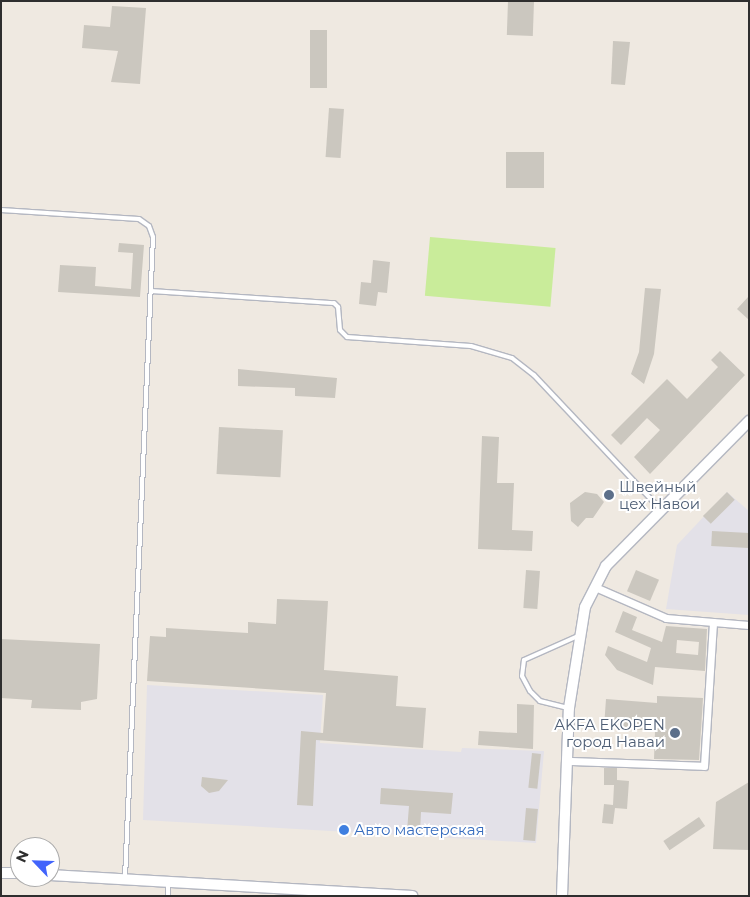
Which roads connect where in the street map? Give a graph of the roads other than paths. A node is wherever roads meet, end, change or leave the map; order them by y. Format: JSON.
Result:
{"nodes":[{"id":1,"x":1,"y":210,"type":"edge"},
{"id":2,"x":151,"y":291,"type":"junction"},
{"id":3,"x":749,"y":421,"type":"edge"},
{"id":4,"x":661,"y":510,"type":"junction"},
{"id":5,"x":595,"y":587,"type":"junction"},
{"id":6,"x":714,"y":622,"type":"junction"},
{"id":7,"x":749,"y":625,"type":"edge"},
{"id":8,"x":578,"y":636,"type":"junction"},
{"id":9,"x":569,"y":708,"type":"junction"},
{"id":10,"x":568,"y":761,"type":"junction"},
{"id":11,"x":60,"y":875,"type":"edge"},
{"id":12,"x":125,"y":878,"type":"junction"},
{"id":13,"x":168,"y":880,"type":"junction"},
{"id":14,"x":168,"y":896,"type":"edge"},
{"id":15,"x":412,"y":896,"type":"edge"},
{"id":16,"x":562,"y":896,"type":"edge"}],
"edges":[{"from":1,"to":2,"type":"lane"},
{"from":2,"to":4,"type":"lane"},
{"from":2,"to":12,"type":"lane"},
{"from":3,"to":4,"type":"street"},
{"from":4,"to":5,"type":"street"},
{"from":5,"to":6,"type":"street"},
{"from":5,"to":8,"type":"street"},
{"from":6,"to":7,"type":"street"},
{"from":6,"to":10,"type":"street"},
{"from":8,"to":9,"type":"street"},
{"from":8,"to":9,"type":"lane"},
{"from":9,"to":10,"type":"street"},
{"from":10,"to":16,"type":"street"},
{"from":11,"to":12,"type":"street"},
{"from":12,"to":13,"type":"street"},
{"from":13,"to":14,"type":"lane"},
{"from":13,"to":15,"type":"street"}]}
